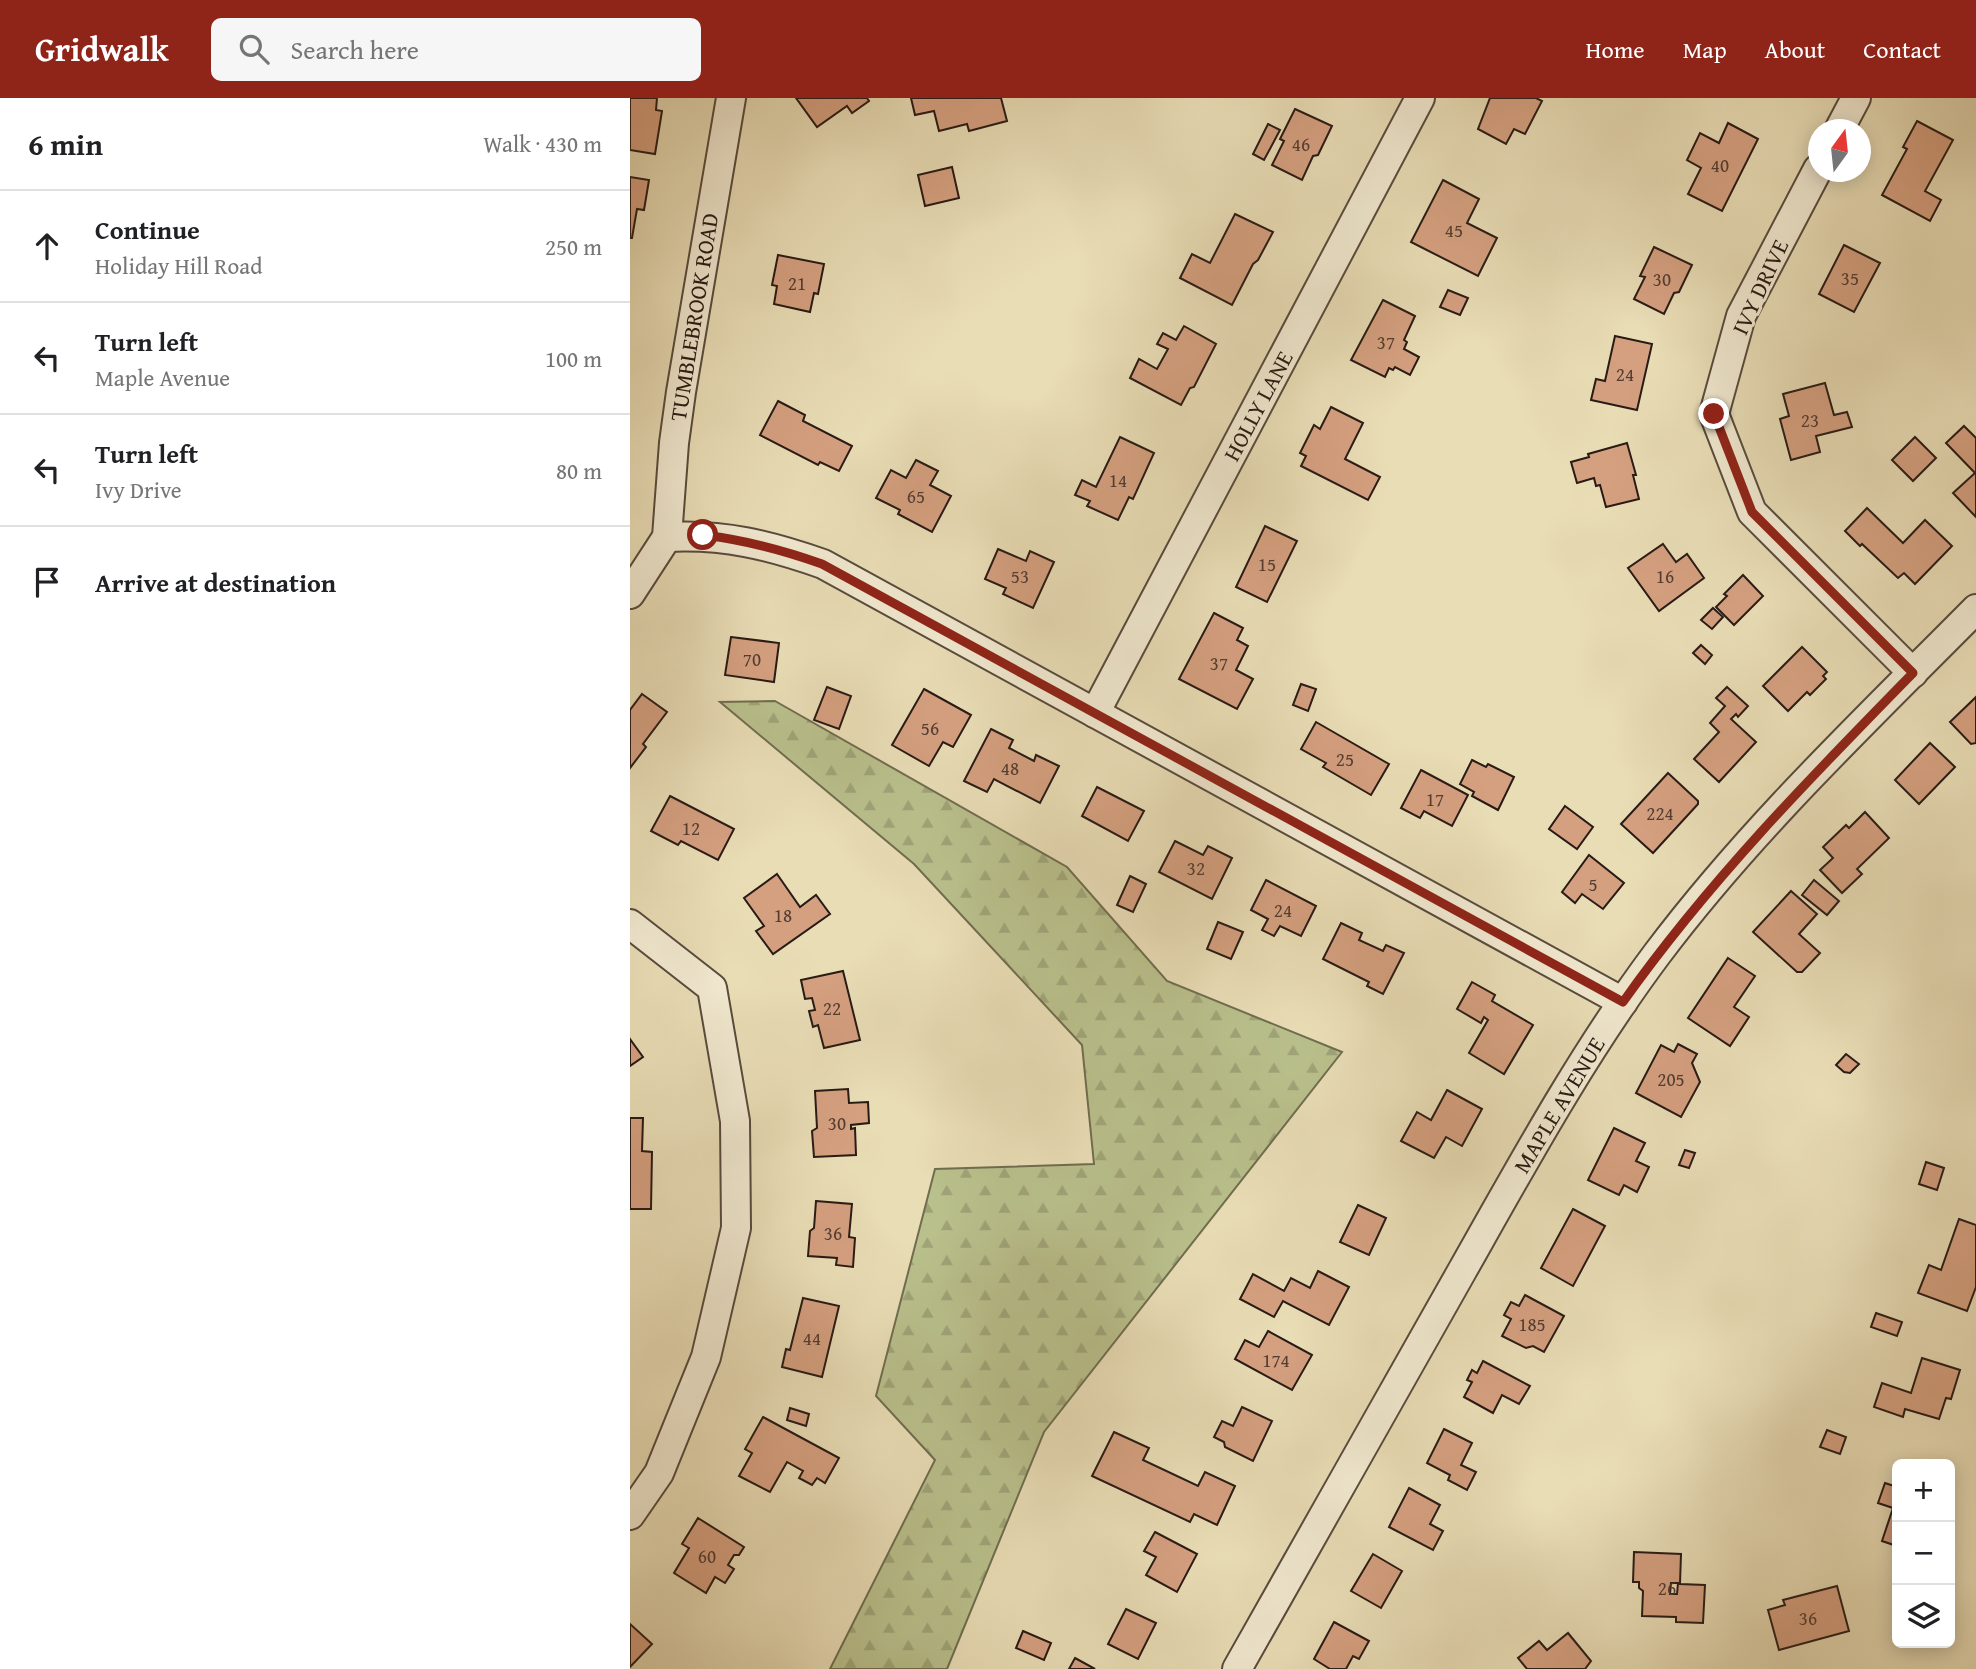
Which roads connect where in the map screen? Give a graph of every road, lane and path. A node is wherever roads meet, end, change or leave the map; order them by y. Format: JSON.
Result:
{"nodes":[{"id":1,"x":731,"y":98,"type":"edge"},
{"id":2,"x":1420,"y":98,"type":"edge"},
{"id":3,"x":1856,"y":98,"type":"edge"},
{"id":4,"x":1845,"y":119,"type":"edge"},
{"id":5,"x":1811,"y":182,"type":"edge"},
{"id":6,"x":667,"y":537,"type":"junction"},
{"id":7,"x":630,"y":594,"type":"edge"},
{"id":8,"x":1976,"y":609,"type":"edge"},
{"id":9,"x":1913,"y":673,"type":"junction"},
{"id":10,"x":1095,"y":713,"type":"junction"},
{"id":11,"x":630,"y":924,"type":"edge"},
{"id":12,"x":1623,"y":1002,"type":"junction"},
{"id":13,"x":630,"y":1515,"type":"edge"},
{"id":14,"x":1237,"y":1669,"type":"edge"}],
"edges":[{"from":1,"to":6,"type":"street","name":"TUMBLEBROOK ROAD"},
{"from":2,"to":10,"type":"street","name":"HOLLY LANE"},
{"from":3,"to":4,"type":"street"},
{"from":5,"to":9,"type":"street","name":"IVY DRIVE"},
{"from":6,"to":7,"type":"street"},
{"from":6,"to":10,"type":"street"},
{"from":8,"to":9,"type":"street","name":"MAPLE AVENUE"},
{"from":9,"to":12,"type":"street","name":"MAPLE AVENUE"},
{"from":10,"to":12,"type":"street"},
{"from":11,"to":13,"type":"street"},
{"from":12,"to":14,"type":"street","name":"MAPLE AVENUE"}]}
